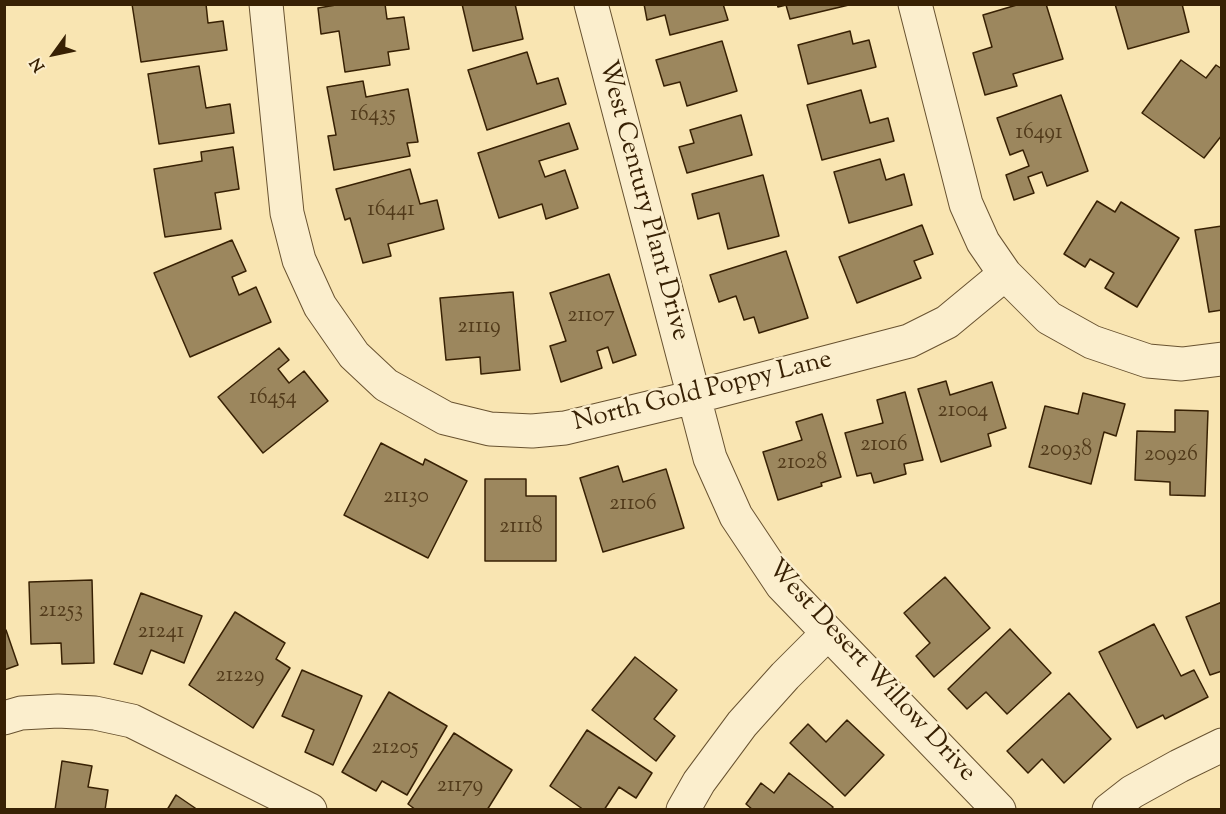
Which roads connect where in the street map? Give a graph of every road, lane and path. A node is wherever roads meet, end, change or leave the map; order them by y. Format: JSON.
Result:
{"nodes":[{"id":1,"x":266,"y":4,"type":"edge"},
{"id":2,"x":591,"y":4,"type":"edge"},
{"id":3,"x":915,"y":4,"type":"edge"},
{"id":4,"x":1005,"y":274,"type":"junction"},
{"id":5,"x":1221,"y":359,"type":"edge"},
{"id":6,"x":694,"y":397,"type":"junction"},
{"id":7,"x":827,"y":634,"type":"junction"},
{"id":8,"x":4,"y":718,"type":"edge"},
{"id":9,"x":1221,"y":745,"type":"edge"},
{"id":10,"x":310,"y":810,"type":"edge"},
{"id":11,"x":683,"y":810,"type":"edge"},
{"id":12,"x":999,"y":810,"type":"edge"},
{"id":13,"x":1109,"y":810,"type":"edge"}],
"edges":[{"from":1,"to":6,"type":"street","name":"North Gold Poppy Lane"},
{"from":2,"to":6,"type":"street","name":"West Century Plant Drive"},
{"from":3,"to":4,"type":"street"},
{"from":4,"to":5,"type":"street"},
{"from":4,"to":6,"type":"street","name":"North Gold Poppy Lane"},
{"from":6,"to":7,"type":"street","name":"West Desert Willow Drive"},
{"from":7,"to":11,"type":"street"},
{"from":7,"to":12,"type":"street","name":"West Desert Willow Drive"},
{"from":8,"to":10,"type":"street"},
{"from":9,"to":13,"type":"street"}]}
